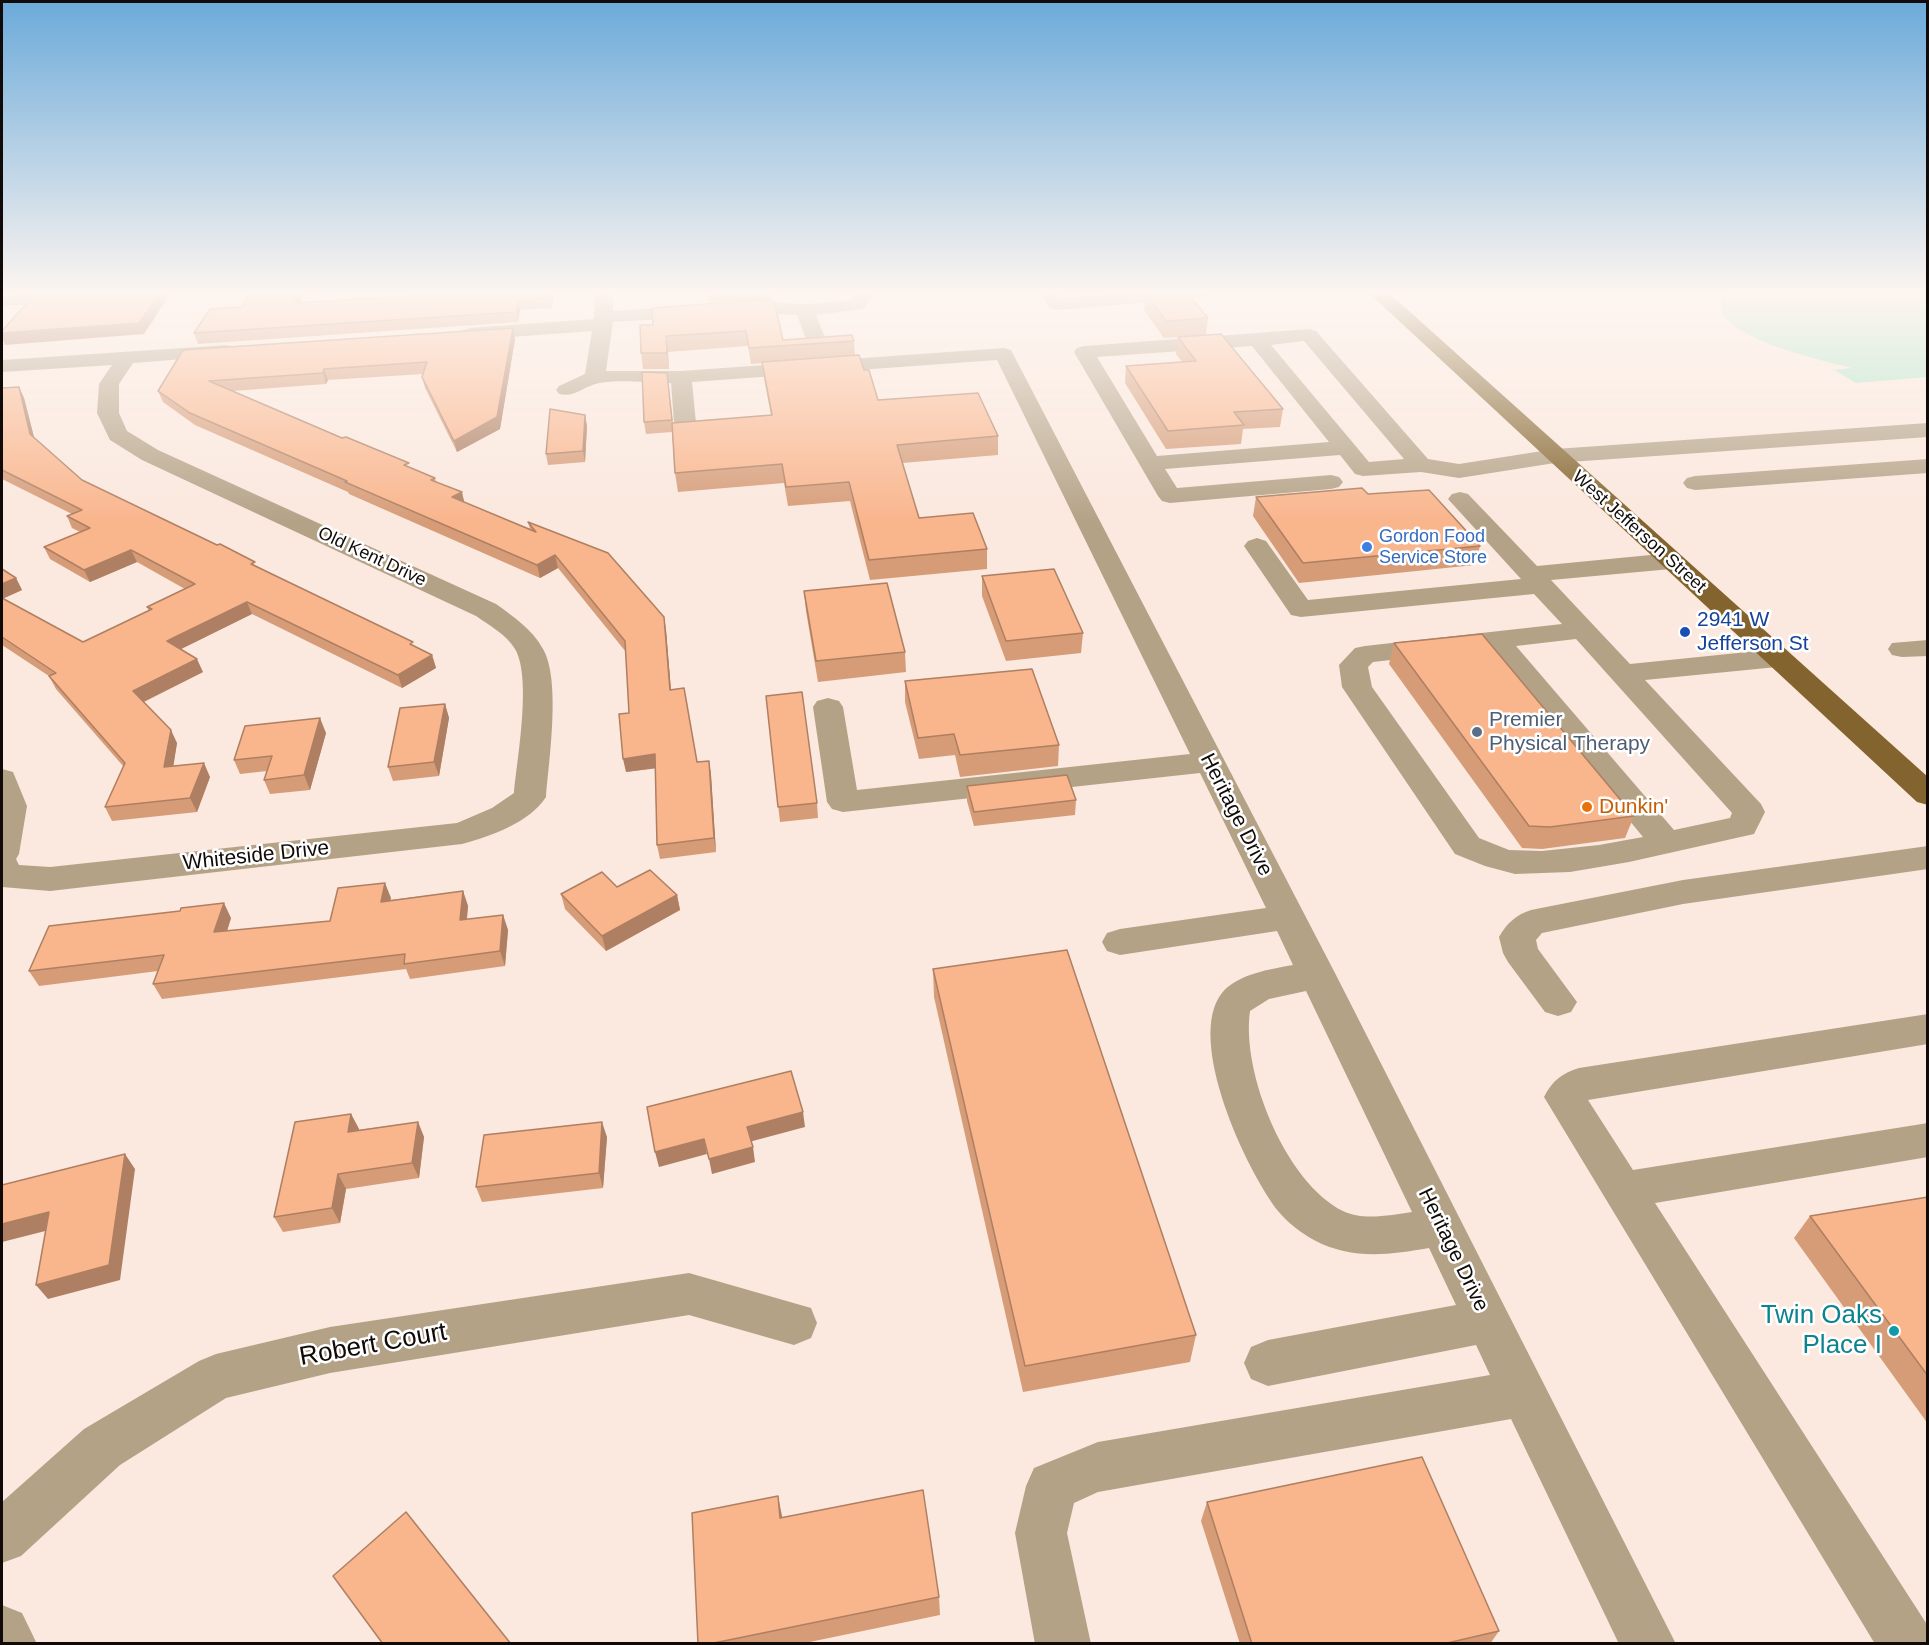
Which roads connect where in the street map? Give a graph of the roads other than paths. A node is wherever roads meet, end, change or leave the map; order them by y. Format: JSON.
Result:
{"nodes":[{"id":1,"x":119,"y":370,"type":"edge"},
{"id":2,"x":596,"y":370,"type":"edge"},
{"id":3,"x":783,"y":370,"type":"edge"},
{"id":4,"x":1012,"y":370,"type":"edge"},
{"id":5,"x":1095,"y":370,"type":"edge"},
{"id":6,"x":1281,"y":370,"type":"edge"},
{"id":7,"x":1339,"y":370,"type":"edge"},
{"id":8,"x":1461,"y":370,"type":"edge"},
{"id":9,"x":595,"y":377,"type":"junction"},
{"id":10,"x":681,"y":377,"type":"junction"},
{"id":11,"x":566,"y":390,"type":"dead end"},
{"id":12,"x":685,"y":423,"type":"edge"},
{"id":13,"x":1926,"y":432,"type":"edge"},
{"id":14,"x":1345,"y":448,"type":"junction"},
{"id":15,"x":1555,"y":456,"type":"junction"},
{"id":16,"x":1150,"y":463,"type":"junction"},
{"id":17,"x":1421,"y":465,"type":"junction"},
{"id":18,"x":1926,"y":465,"type":"edge"},
{"id":19,"x":1331,"y":482,"type":"dead end"},
{"id":20,"x":1695,"y":483,"type":"dead end"},
{"id":21,"x":1460,"y":499,"type":"dead end"},
{"id":22,"x":1257,"y":546,"type":"dead end"},
{"id":23,"x":1671,"y":561,"type":"junction"},
{"id":24,"x":1536,"y":579,"type":"junction"},
{"id":25,"x":1584,"y":630,"type":"junction"},
{"id":26,"x":1496,"y":640,"type":"junction"},
{"id":27,"x":1777,"y":657,"type":"junction"},
{"id":28,"x":1621,"y":674,"type":"junction"},
{"id":29,"x":828,"y":707,"type":"dead end"},
{"id":30,"x":1210,"y":762,"type":"junction"},
{"id":31,"x":2,"y":779,"type":"edge"},
{"id":32,"x":1925,"y":789,"type":"edge"},
{"id":33,"x":504,"y":816,"type":"joint"},
{"id":34,"x":1666,"y":843,"type":"junction"},
{"id":35,"x":1928,"y":857,"type":"edge"},
{"id":36,"x":2,"y":864,"type":"edge"},
{"id":37,"x":1288,"y":917,"type":"junction"},
{"id":38,"x":1120,"y":942,"type":"dead end"},
{"id":39,"x":1317,"y":975,"type":"junction"},
{"id":40,"x":1558,"y":1002,"type":"dead end"},
{"id":41,"x":1928,"y":1029,"type":"edge"},
{"id":42,"x":1928,"y":1140,"type":"edge"},
{"id":43,"x":1623,"y":1190,"type":"junction"},
{"id":44,"x":1441,"y":1227,"type":"junction"},
{"id":45,"x":1488,"y":1321,"type":"junction"},
{"id":46,"x":794,"y":1323,"type":"dead end"},
{"id":47,"x":1268,"y":1363,"type":"dead end"},
{"id":48,"x":1524,"y":1393,"type":"junction"},
{"id":49,"x":2,"y":1537,"type":"edge"},
{"id":50,"x":2,"y":1633,"type":"edge"},
{"id":51,"x":9,"y":1644,"type":"edge"},
{"id":52,"x":1063,"y":1644,"type":"edge"},
{"id":53,"x":1648,"y":1644,"type":"edge"},
{"id":54,"x":1907,"y":1644,"type":"edge"}],
"edges":[{"from":1,"to":33,"type":"street","name":"Old Kent Drive"},
{"from":2,"to":9,"type":"street"},
{"from":3,"to":10,"type":"street","name":"Heritage Drive"},
{"from":4,"to":30,"type":"street","name":"Heritage Drive"},
{"from":5,"to":16,"type":"street"},
{"from":6,"to":14,"type":"street"},
{"from":7,"to":17,"type":"street"},
{"from":8,"to":15,"type":"main road","name":"West Jefferson Street"},
{"from":9,"to":10,"type":"street","name":"Heritage Drive"},
{"from":9,"to":11,"type":"street"},
{"from":10,"to":12,"type":"street"},
{"from":13,"to":15,"type":"street"},
{"from":14,"to":16,"type":"street"},
{"from":14,"to":17,"type":"street"},
{"from":15,"to":17,"type":"street"},
{"from":15,"to":23,"type":"main road","name":"West Jefferson Street"},
{"from":16,"to":19,"type":"street"},
{"from":18,"to":20,"type":"street"},
{"from":21,"to":24,"type":"street"},
{"from":22,"to":24,"type":"street"},
{"from":23,"to":24,"type":"street"},
{"from":23,"to":27,"type":"main road","name":"West Jefferson Street"},
{"from":24,"to":25,"type":"street"},
{"from":25,"to":26,"type":"street"},
{"from":25,"to":28,"type":"street"},
{"from":26,"to":34,"type":"street"},
{"from":26,"to":34,"type":"street"},
{"from":27,"to":28,"type":"street"},
{"from":27,"to":32,"type":"main road","name":"West Jefferson Street"},
{"from":28,"to":34,"type":"street"},
{"from":29,"to":30,"type":"street"},
{"from":30,"to":37,"type":"street","name":"Heritage Drive"},
{"from":31,"to":36,"type":"street"},
{"from":33,"to":36,"type":"street","name":"Whiteside Drive"},
{"from":35,"to":40,"type":"street"},
{"from":37,"to":38,"type":"street"},
{"from":37,"to":39,"type":"street","name":"Heritage Drive"},
{"from":39,"to":44,"type":"street","name":"Heritage Drive"},
{"from":39,"to":44,"type":"street"},
{"from":41,"to":43,"type":"street"},
{"from":42,"to":43,"type":"street"},
{"from":43,"to":54,"type":"street"},
{"from":44,"to":45,"type":"street","name":"Heritage Drive"},
{"from":45,"to":47,"type":"street"},
{"from":45,"to":48,"type":"street","name":"Heritage Drive"},
{"from":46,"to":49,"type":"street","name":"Robert Court"},
{"from":48,"to":52,"type":"street"},
{"from":48,"to":53,"type":"street","name":"Heritage Drive"},
{"from":50,"to":51,"type":"street"}]}
